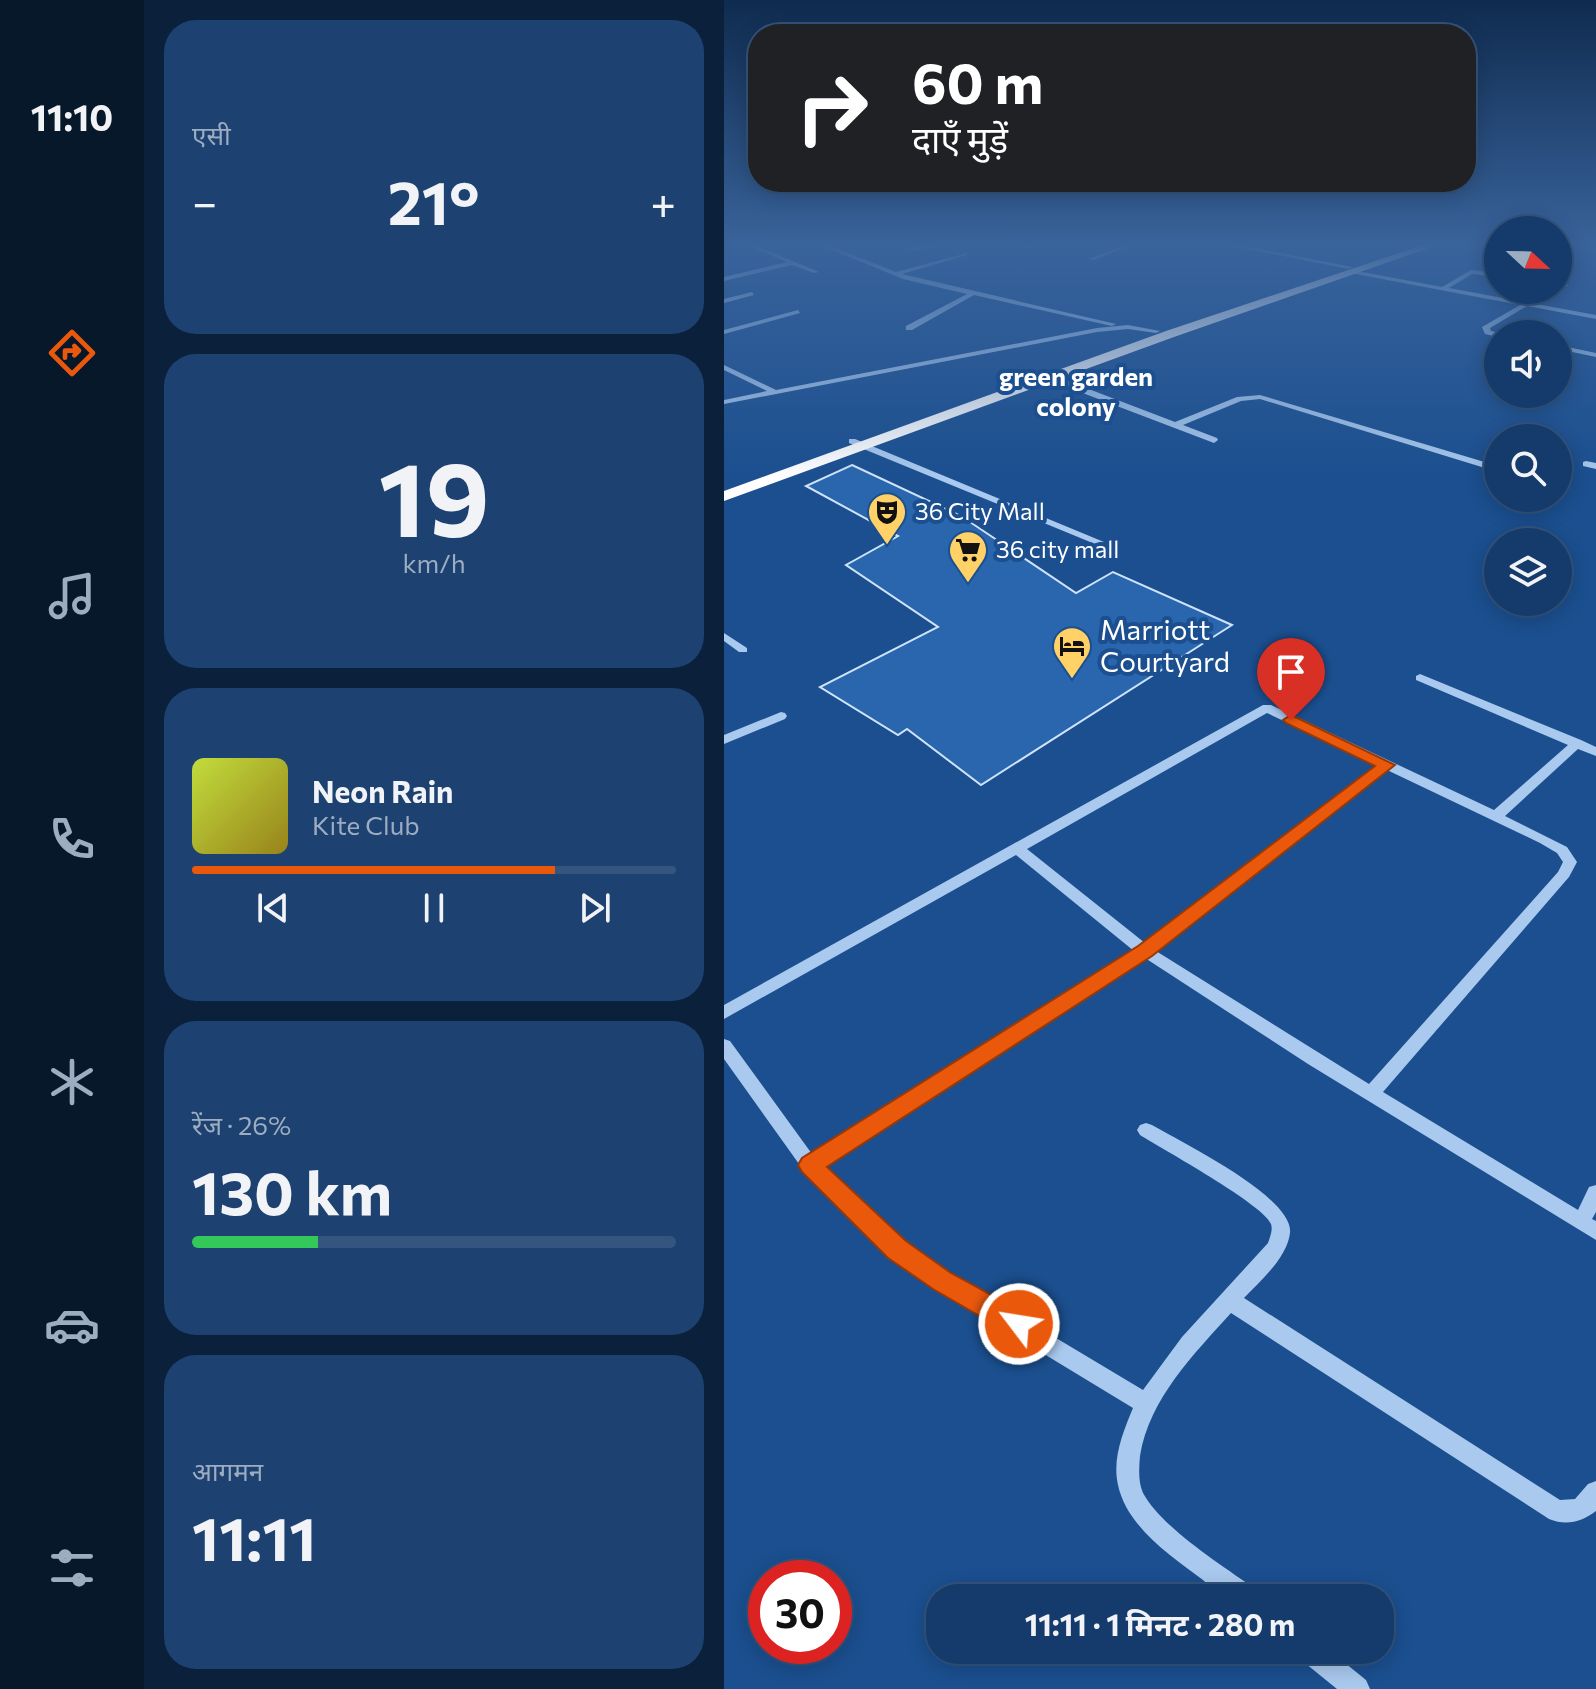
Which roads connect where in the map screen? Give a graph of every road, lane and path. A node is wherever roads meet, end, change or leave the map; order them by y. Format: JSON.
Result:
{"nodes":[{"id":1,"x":765,"y":321,"type":"edge"},
{"id":2,"x":922,"y":321,"type":"edge"},
{"id":3,"x":1099,"y":321,"type":"edge"},
{"id":4,"x":1188,"y":321,"type":"edge"},
{"id":5,"x":1206,"y":321,"type":"edge"},
{"id":6,"x":1128,"y":327,"type":"junction"},
{"id":7,"x":909,"y":328,"type":"dead end"},
{"id":8,"x":1156,"y":331,"type":"junction"},
{"id":9,"x":724,"y":332,"type":"edge"},
{"id":10,"x":1572,"y":350,"type":"edge"},
{"id":11,"x":1596,"y":355,"type":"edge"},
{"id":12,"x":724,"y":367,"type":"edge"},
{"id":13,"x":1049,"y":377,"type":"junction"},
{"id":14,"x":775,"y":392,"type":"junction"},
{"id":15,"x":724,"y":402,"type":"edge"},
{"id":16,"x":1176,"y":425,"type":"junction"},
{"id":17,"x":1214,"y":440,"type":"dead end"},
{"id":18,"x":857,"y":443,"type":"junction"},
{"id":19,"x":1484,"y":465,"type":"edge"},
{"id":20,"x":724,"y":487,"type":"edge"},
{"id":21,"x":724,"y":496,"type":"edge"},
{"id":22,"x":1099,"y":542,"type":"dead end"},
{"id":23,"x":726,"y":640,"type":"edge"},
{"id":24,"x":743,"y":650,"type":"dead end"},
{"id":25,"x":1420,"y":678,"type":"dead end"},
{"id":26,"x":781,"y":716,"type":"dead end"},
{"id":27,"x":724,"y":740,"type":"edge"},
{"id":28,"x":1577,"y":743,"type":"junction"},
{"id":29,"x":1596,"y":752,"type":"edge"},
{"id":30,"x":1386,"y":765,"type":"junction"},
{"id":31,"x":1495,"y":817,"type":"junction"},
{"id":32,"x":1018,"y":849,"type":"junction"},
{"id":33,"x":1145,"y":951,"type":"junction"},
{"id":34,"x":724,"y":1013,"type":"edge"},
{"id":35,"x":724,"y":1046,"type":"edge"},
{"id":36,"x":1371,"y":1094,"type":"junction"},
{"id":37,"x":1146,"y":1130,"type":"dead end"},
{"id":38,"x":810,"y":1165,"type":"junction"},
{"id":39,"x":1596,"y":1193,"type":"edge"},
{"id":40,"x":1588,"y":1226,"type":"edge"},
{"id":41,"x":1231,"y":1301,"type":"junction"},
{"id":42,"x":1147,"y":1404,"type":"junction"},
{"id":43,"x":1596,"y":1492,"type":"edge"},
{"id":44,"x":1229,"y":1584,"type":"edge"},
{"id":45,"x":1326,"y":1664,"type":"edge"},
{"id":46,"x":1357,"y":1689,"type":"edge"}],
"edges":[{"from":1,"to":9,"type":"street"},
{"from":2,"to":7,"type":"street"},
{"from":3,"to":6,"type":"street"},
{"from":4,"to":8,"type":"highway"},
{"from":5,"to":13,"type":"highway"},
{"from":6,"to":8,"type":"street"},
{"from":6,"to":14,"type":"street"},
{"from":8,"to":18,"type":"highway"},
{"from":10,"to":11,"type":"street"},
{"from":12,"to":14,"type":"street"},
{"from":13,"to":16,"type":"street"},
{"from":13,"to":18,"type":"highway"},
{"from":14,"to":15,"type":"street"},
{"from":16,"to":17,"type":"street"},
{"from":16,"to":19,"type":"street"},
{"from":18,"to":20,"type":"highway"},
{"from":18,"to":21,"type":"highway"},
{"from":18,"to":22,"type":"street"},
{"from":23,"to":24,"type":"street"},
{"from":25,"to":28,"type":"street"},
{"from":26,"to":27,"type":"street"},
{"from":28,"to":29,"type":"street"},
{"from":28,"to":31,"type":"street"},
{"from":30,"to":31,"type":"street"},
{"from":30,"to":32,"type":"street"},
{"from":30,"to":33,"type":"street"},
{"from":31,"to":36,"type":"street"},
{"from":32,"to":33,"type":"street"},
{"from":32,"to":34,"type":"street"},
{"from":33,"to":36,"type":"street"},
{"from":33,"to":38,"type":"street"},
{"from":35,"to":38,"type":"street"},
{"from":36,"to":40,"type":"street"},
{"from":37,"to":41,"type":"street"},
{"from":38,"to":42,"type":"street"},
{"from":39,"to":40,"type":"street"},
{"from":41,"to":42,"type":"street"},
{"from":41,"to":43,"type":"street"},
{"from":42,"to":44,"type":"street"},
{"from":45,"to":46,"type":"street"}]}
